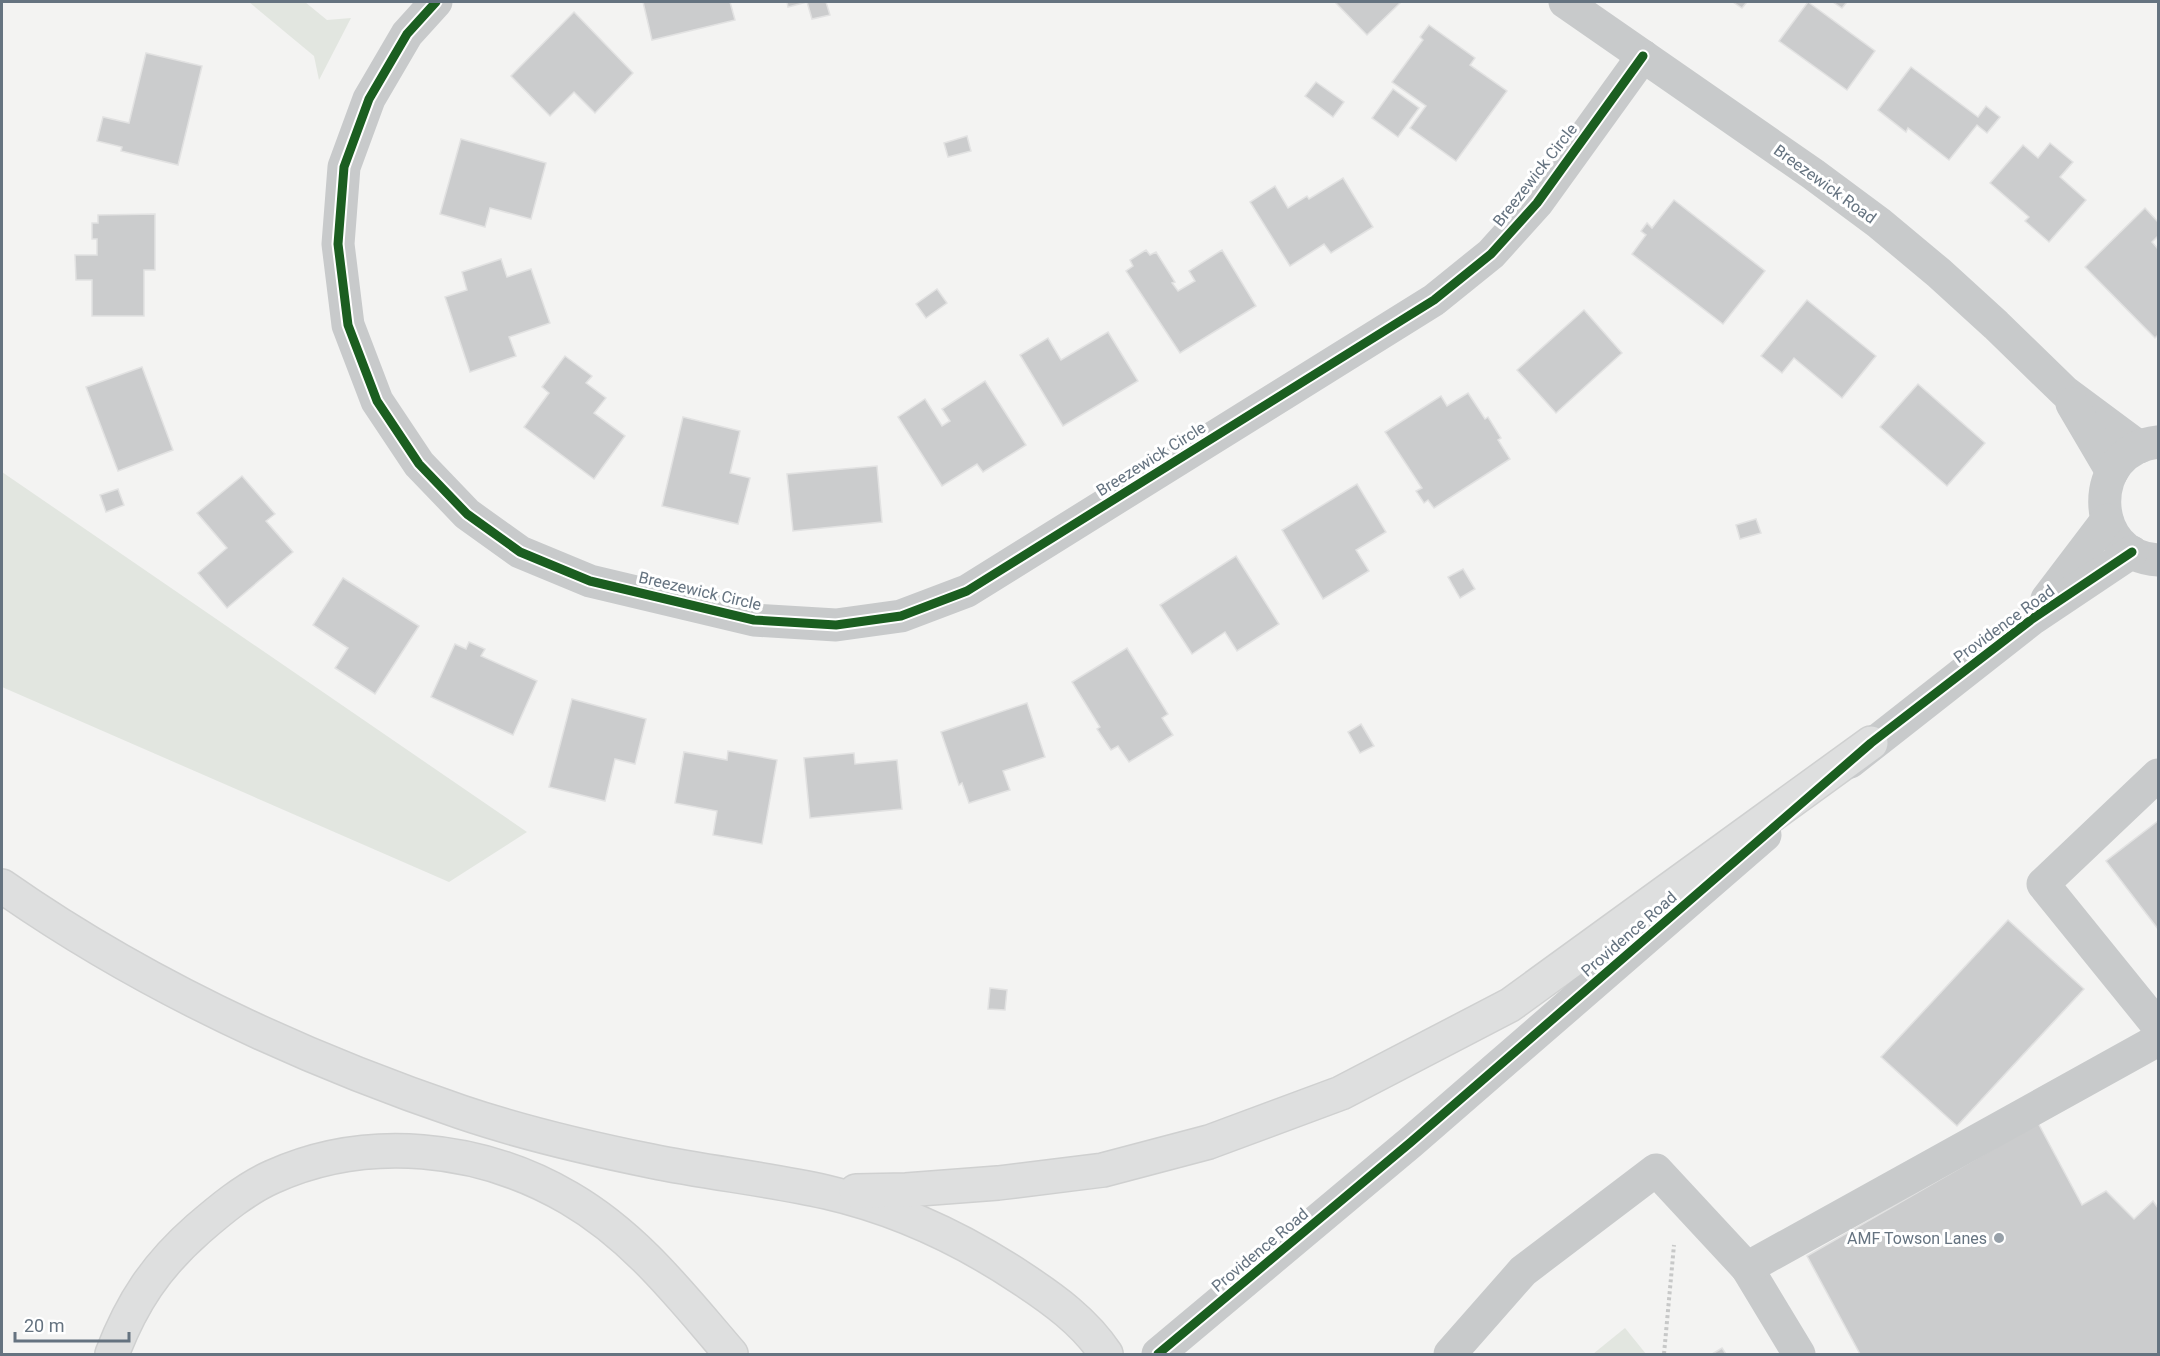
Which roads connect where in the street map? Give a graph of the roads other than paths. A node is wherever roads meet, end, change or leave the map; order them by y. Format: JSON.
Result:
{"nodes":[{"id":1,"x":436,"y":2,"type":"edge"},
{"id":2,"x":1565,"y":2,"type":"edge"},
{"id":3,"x":1643,"y":56,"type":"junction"},
{"id":4,"x":2066,"y":392,"type":"junction"},
{"id":5,"x":2149,"y":444,"type":"edge"},
{"id":6,"x":2112,"y":472,"type":"junction"},
{"id":7,"x":2107,"y":520,"type":"junction"},
{"id":8,"x":2145,"y":556,"type":"edge"},
{"id":9,"x":2032,"y":619,"type":"junction"},
{"id":10,"x":1871,"y":743,"type":"junction"},
{"id":11,"x":2158,"y":775,"type":"edge"},
{"id":12,"x":2,"y":886,"type":"edge"},
{"id":13,"x":2158,"y":1026,"type":"edge"},
{"id":14,"x":2158,"y":1040,"type":"edge"},
{"id":15,"x":826,"y":1192,"type":"junction"},
{"id":16,"x":1747,"y":1268,"type":"junction"},
{"id":17,"x":704,"y":1322,"type":"junction"},
{"id":18,"x":112,"y":1354,"type":"edge"},
{"id":19,"x":713,"y":1354,"type":"edge"},
{"id":20,"x":731,"y":1354,"type":"edge"},
{"id":21,"x":1106,"y":1354,"type":"edge"},
{"id":22,"x":1158,"y":1354,"type":"edge"},
{"id":23,"x":1450,"y":1354,"type":"edge"},
{"id":24,"x":1800,"y":1354,"type":"edge"}],
"edges":[{"from":1,"to":3,"type":"street","name":"Breezewick Circle"},
{"from":2,"to":3,"type":"street","name":"Breezewick Road"},
{"from":3,"to":4,"type":"street","name":"Breezewick Road"},
{"from":4,"to":5,"type":"street","name":"Breezewick Road"},
{"from":4,"to":6,"type":"street","name":"Breezewick Road"},
{"from":5,"to":6,"type":"street"},
{"from":6,"to":7,"type":"street"},
{"from":7,"to":8,"type":"street"},
{"from":7,"to":9,"type":"street","name":"Providence Road"},
{"from":8,"to":9,"type":"street","name":"Providence Road"},
{"from":9,"to":10,"type":"street","name":"Providence Road"},
{"from":10,"to":15,"type":"highway"},
{"from":10,"to":22,"type":"street","name":"Providence Road"},
{"from":11,"to":13,"type":"street"},
{"from":12,"to":15,"type":"highway"},
{"from":14,"to":16,"type":"street"},
{"from":15,"to":21,"type":"highway"},
{"from":16,"to":23,"type":"street"},
{"from":16,"to":24,"type":"street"},
{"from":17,"to":18,"type":"highway"},
{"from":17,"to":19,"type":"highway"},
{"from":17,"to":20,"type":"highway"}]}
